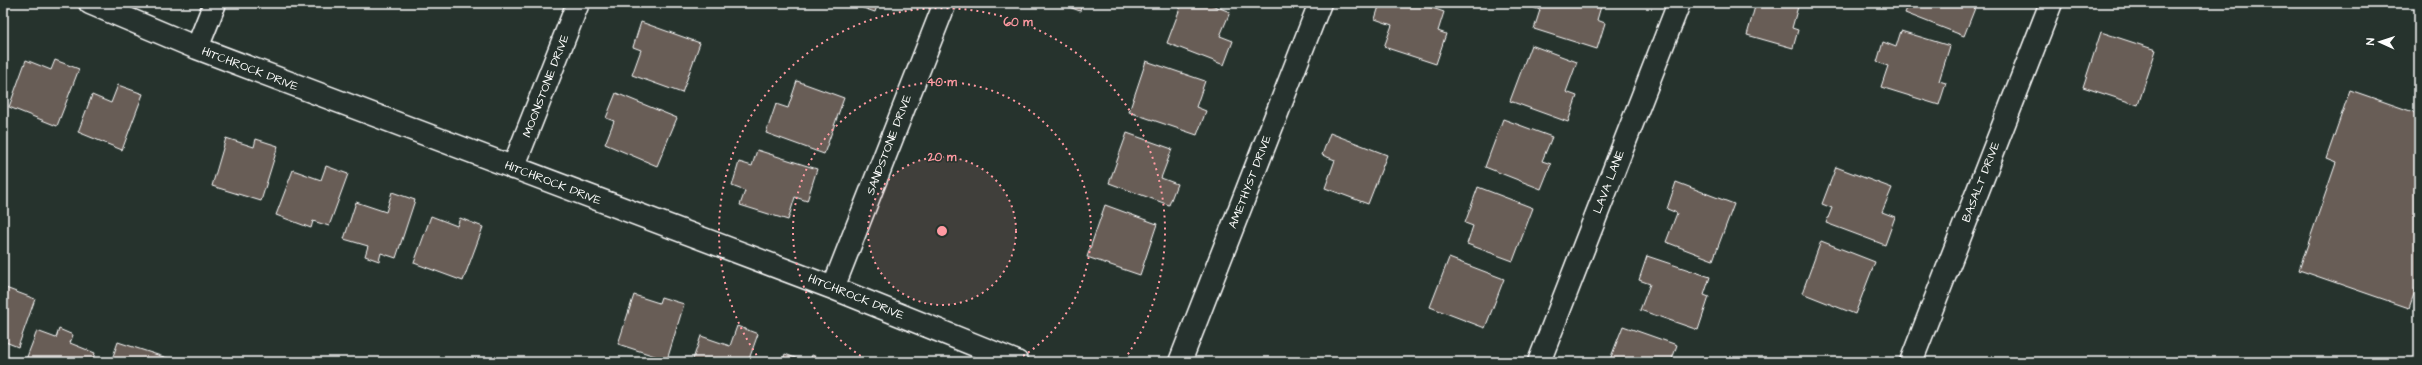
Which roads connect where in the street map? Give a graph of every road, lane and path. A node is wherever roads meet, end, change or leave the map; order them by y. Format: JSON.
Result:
{"nodes":[{"id":1,"x":90,"y":3,"type":"edge"},
{"id":2,"x":215,"y":3,"type":"edge"},
{"id":3,"x":578,"y":3,"type":"edge"},
{"id":4,"x":945,"y":3,"type":"edge"},
{"id":5,"x":1320,"y":3,"type":"edge"},
{"id":6,"x":1679,"y":3,"type":"edge"},
{"id":7,"x":2051,"y":3,"type":"edge"},
{"id":8,"x":196,"y":48,"type":"junction"},
{"id":9,"x":513,"y":168,"type":"junction"},
{"id":10,"x":833,"y":288,"type":"junction"},
{"id":11,"x":1017,"y":362,"type":"edge"},
{"id":12,"x":1180,"y":362,"type":"edge"},
{"id":13,"x":1539,"y":362,"type":"edge"},
{"id":14,"x":1911,"y":362,"type":"edge"}],
"edges":[{"from":1,"to":8,"type":"street","name":"HITCHROCK DRIVE"},
{"from":2,"to":8,"type":"street"},
{"from":3,"to":9,"type":"street","name":"MOONSTONE DRIVE"},
{"from":4,"to":10,"type":"street","name":"SANDSTONE DRIVE"},
{"from":5,"to":12,"type":"street","name":"AMETHYST DRIVE"},
{"from":6,"to":13,"type":"street","name":"LAVA LANE"},
{"from":7,"to":14,"type":"street","name":"BASALT DRIVE"},
{"from":8,"to":9,"type":"street","name":"HITCHROCK DRIVE"},
{"from":9,"to":10,"type":"street","name":"HITCHROCK DRIVE"},
{"from":10,"to":11,"type":"street","name":"HITCHROCK DRIVE"}]}
